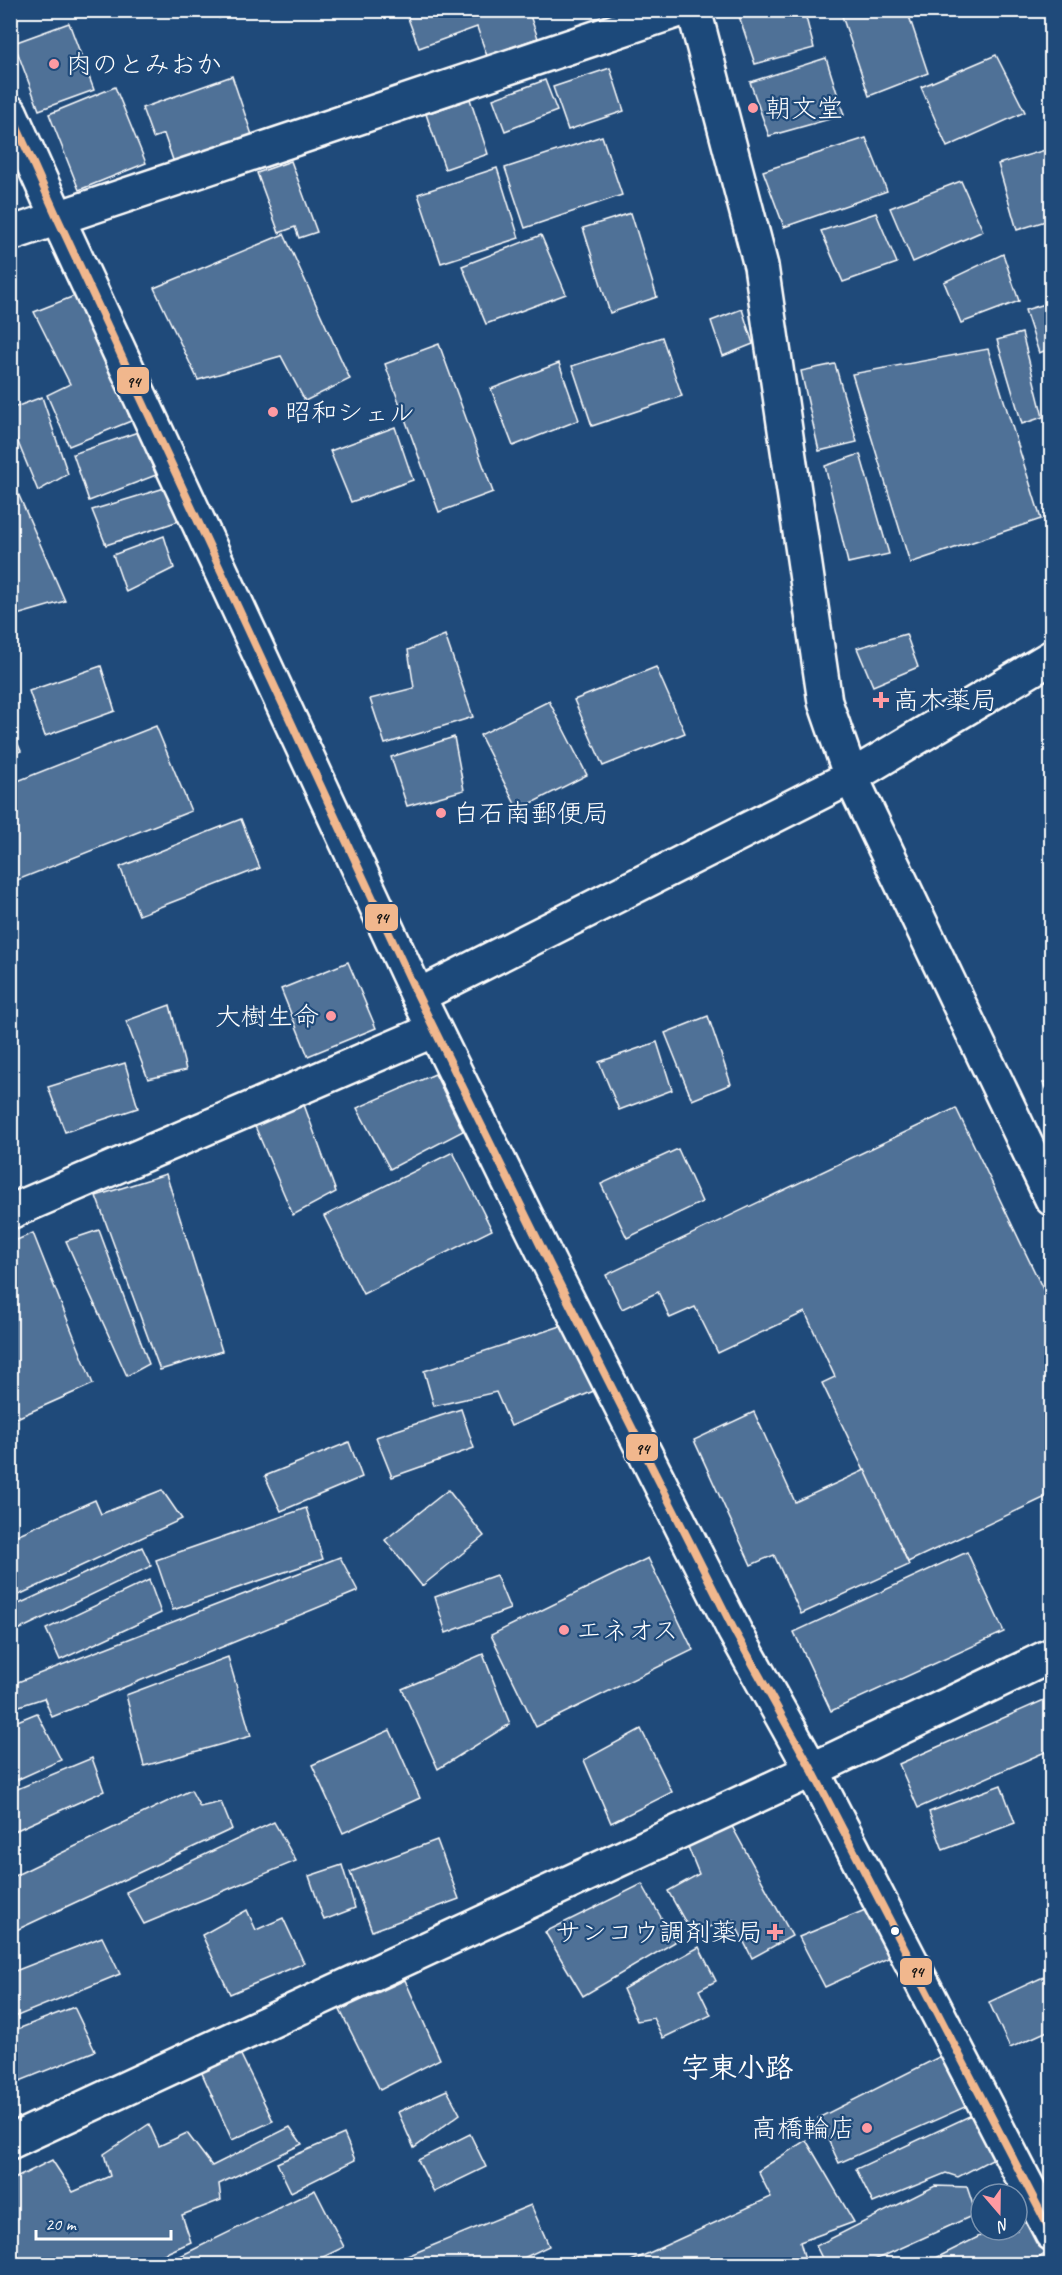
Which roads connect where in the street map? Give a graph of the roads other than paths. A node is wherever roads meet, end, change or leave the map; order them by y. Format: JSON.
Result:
{"nodes":[{"id":1,"x":679,"y":10,"type":"edge"},
{"id":2,"x":694,"y":10,"type":"edge"},
{"id":3,"x":10,"y":112,"type":"edge"},
{"id":4,"x":57,"y":218,"type":"junction"},
{"id":5,"x":10,"y":234,"type":"edge"},
{"id":6,"x":1052,"y":657,"type":"edge"},
{"id":7,"x":851,"y":777,"type":"junction"},
{"id":8,"x":418,"y":996,"type":"junction"},
{"id":9,"x":434,"y":1030,"type":"junction"},
{"id":10,"x":1052,"y":1199,"type":"edge"},
{"id":11,"x":10,"y":1212,"type":"edge"},
{"id":12,"x":1052,"y":1655,"type":"edge"},
{"id":13,"x":812,"y":1770,"type":"junction"},
{"id":14,"x":10,"y":2142,"type":"edge"},
{"id":15,"x":1052,"y":2234,"type":"edge"}],
"edges":[{"from":1,"to":4,"type":"street"},
{"from":2,"to":7,"type":"street"},
{"from":3,"to":4,"type":"street"},
{"from":4,"to":5,"type":"street"},
{"from":4,"to":8,"type":"street"},
{"from":6,"to":7,"type":"street"},
{"from":7,"to":8,"type":"street"},
{"from":7,"to":10,"type":"street"},
{"from":8,"to":9,"type":"street"},
{"from":9,"to":11,"type":"street"},
{"from":9,"to":13,"type":"street"},
{"from":12,"to":13,"type":"street"},
{"from":13,"to":14,"type":"street"},
{"from":13,"to":15,"type":"street"}]}
